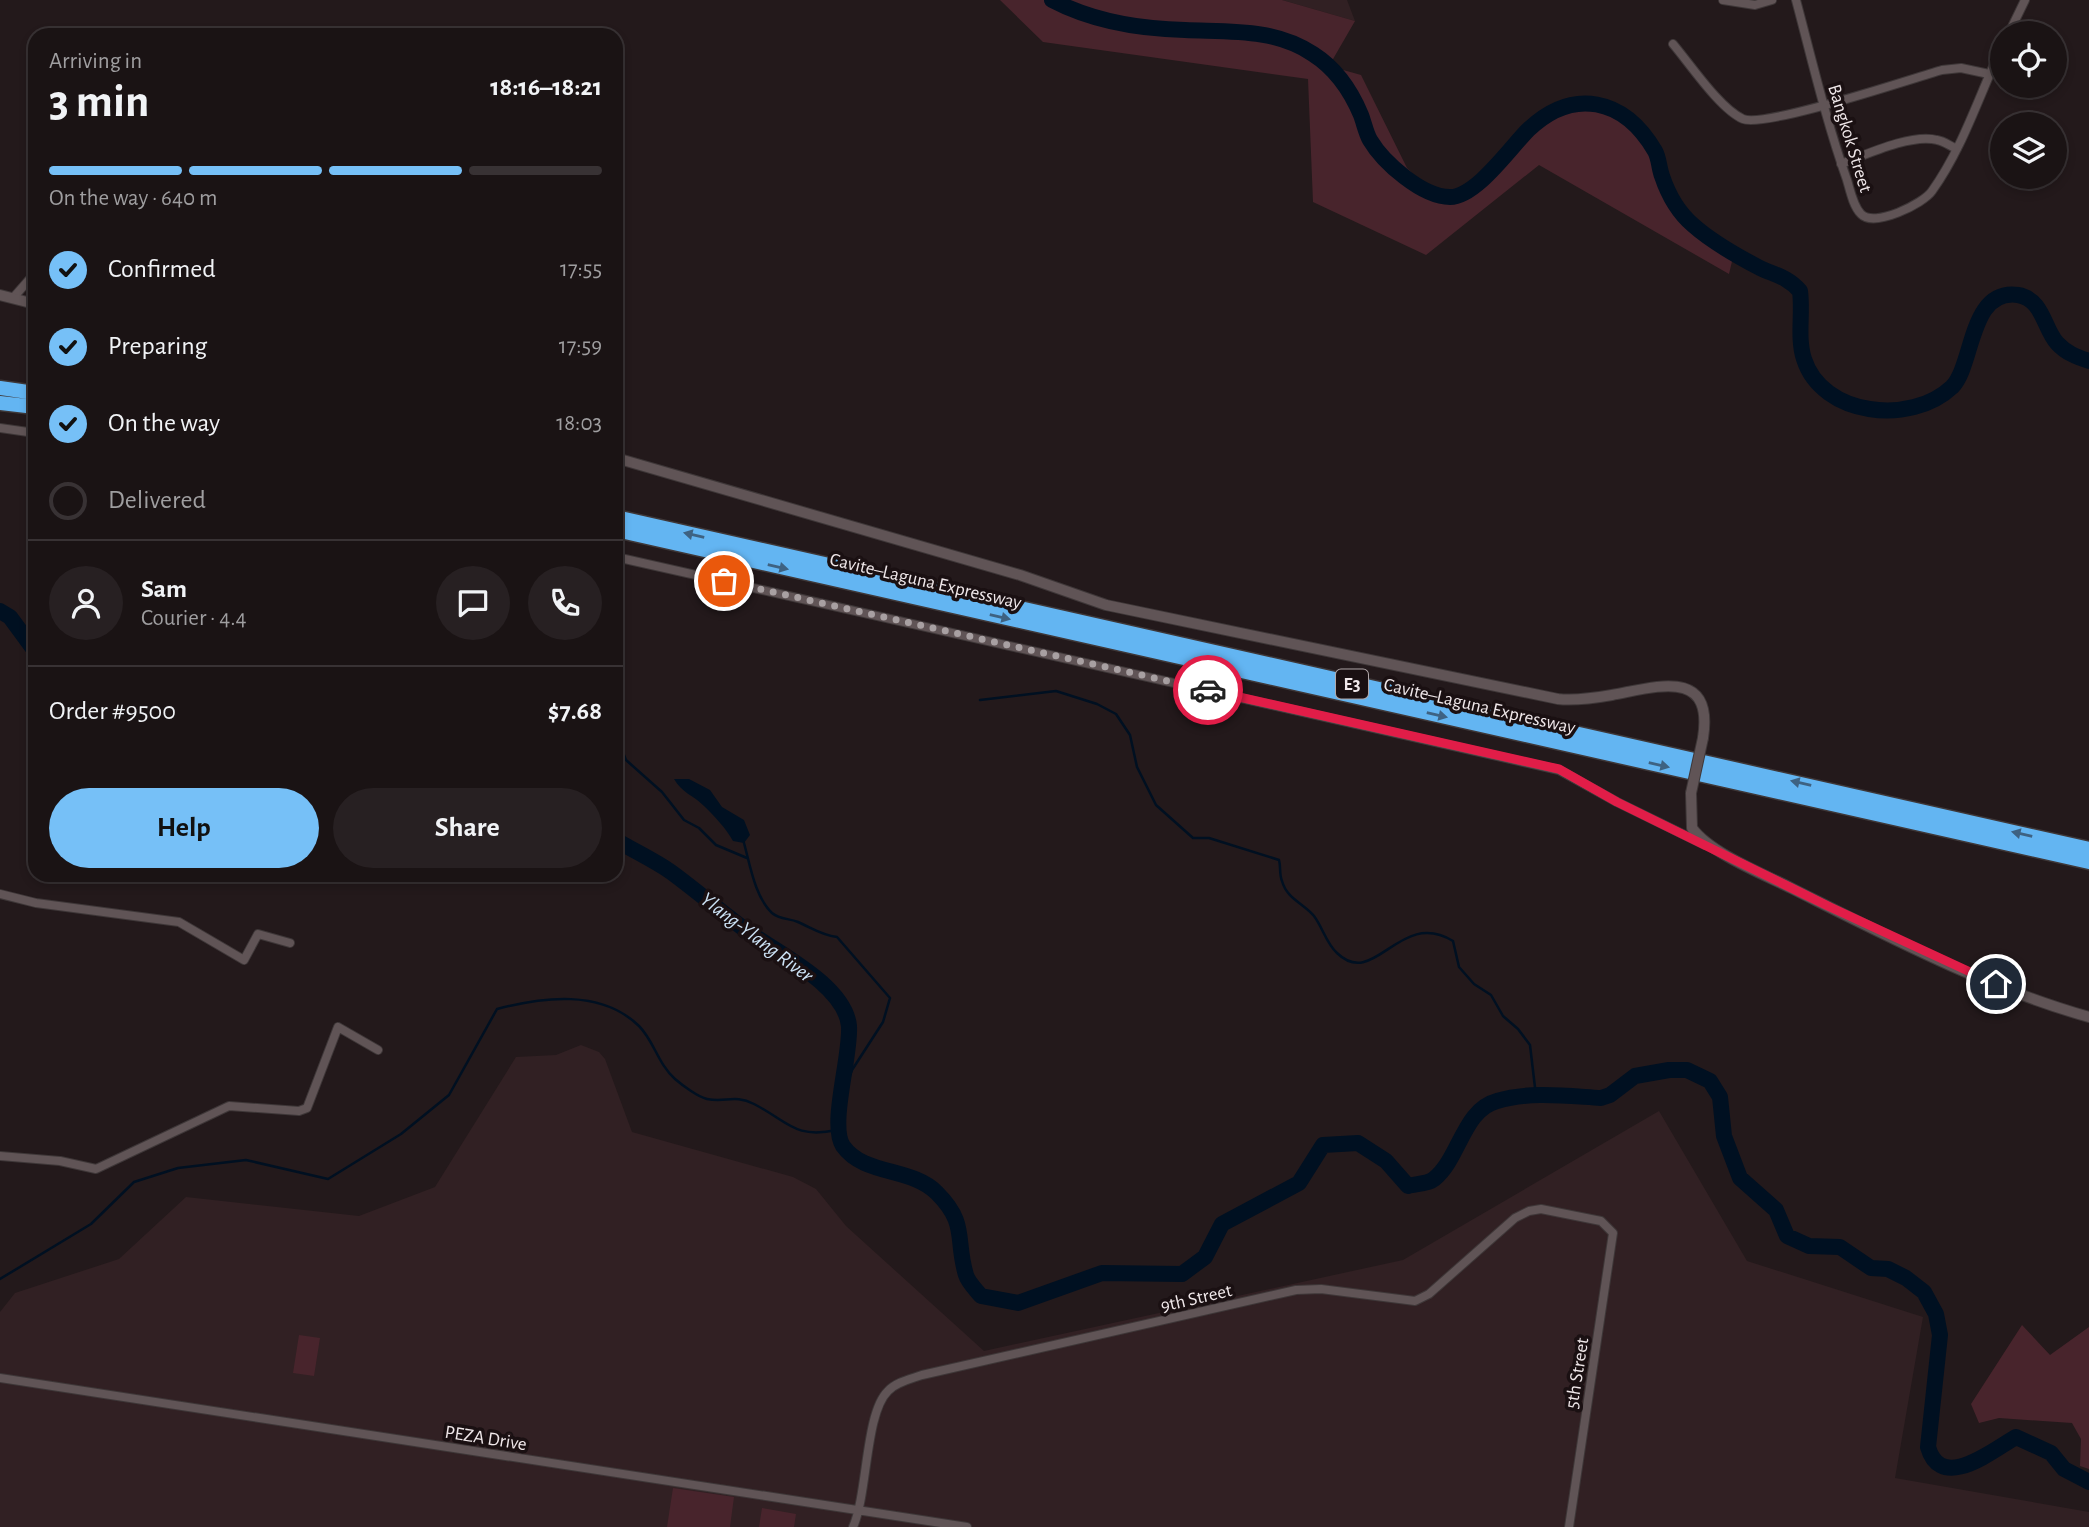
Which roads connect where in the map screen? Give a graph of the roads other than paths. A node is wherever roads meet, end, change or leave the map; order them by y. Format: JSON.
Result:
{"nodes":[{"id":1,"x":1724,"y":0,"type":"edge"},
{"id":2,"x":1772,"y":0,"type":"edge"},
{"id":3,"x":1796,"y":0,"type":"edge"},
{"id":4,"x":2025,"y":0,"type":"edge"},
{"id":5,"x":2015,"y":21,"type":"edge"},
{"id":6,"x":1673,"y":44,"type":"dead end"},
{"id":7,"x":1989,"y":74,"type":"joint"},
{"id":8,"x":1824,"y":105,"type":"junction"},
{"id":9,"x":1957,"y":149,"type":"junction"},
{"id":10,"x":1841,"y":164,"type":"junction"},
{"id":11,"x":28,"y":282,"type":"edge"},
{"id":12,"x":0,"y":295,"type":"edge"},
{"id":13,"x":13,"y":298,"type":"junction"},
{"id":14,"x":28,"y":302,"type":"edge"},
{"id":15,"x":0,"y":388,"type":"edge"},
{"id":16,"x":28,"y":392,"type":"edge"},
{"id":17,"x":0,"y":402,"type":"edge"},
{"id":18,"x":28,"y":406,"type":"edge"},
{"id":19,"x":0,"y":428,"type":"edge"},
{"id":20,"x":28,"y":432,"type":"edge"},
{"id":21,"x":623,"y":460,"type":"edge"},
{"id":22,"x":623,"y":519,"type":"edge"},
{"id":23,"x":623,"y":532,"type":"edge"},
{"id":24,"x":623,"y":559,"type":"edge"},
{"id":25,"x":2089,"y":849,"type":"edge"},
{"id":26,"x":1734,"y":858,"type":"junction"},
{"id":27,"x":2089,"y":862,"type":"edge"},
{"id":28,"x":0,"y":894,"type":"edge"},
{"id":29,"x":289,"y":943,"type":"dead end"},
{"id":30,"x":2089,"y":1017,"type":"edge"},
{"id":31,"x":378,"y":1050,"type":"dead end"},
{"id":32,"x":0,"y":1156,"type":"edge"},
{"id":33,"x":1608,"y":1225,"type":"joint"},
{"id":34,"x":0,"y":1378,"type":"edge"},
{"id":35,"x":860,"y":1510,"type":"junction"},
{"id":36,"x":853,"y":1527,"type":"edge"},
{"id":37,"x":862,"y":1527,"type":"edge"},
{"id":38,"x":967,"y":1527,"type":"edge"},
{"id":39,"x":1569,"y":1527,"type":"edge"}],
"edges":[{"from":1,"to":2,"type":"street"},
{"from":3,"to":8,"type":"street","name":"Bangkok Street"},
{"from":4,"to":5,"type":"street"},
{"from":6,"to":8,"type":"street"},
{"from":7,"to":8,"type":"street"},
{"from":7,"to":9,"type":"street","name":"Bangkok Street"},
{"from":8,"to":10,"type":"street","name":"Bangkok Street"},
{"from":9,"to":10,"type":"street"},
{"from":9,"to":10,"type":"street","name":"Bangkok Street"},
{"from":11,"to":13,"type":"street"},
{"from":12,"to":13,"type":"street"},
{"from":13,"to":14,"type":"street"},
{"from":15,"to":16,"type":"highway"},
{"from":17,"to":18,"type":"highway"},
{"from":19,"to":20,"type":"street"},
{"from":21,"to":26,"type":"street","bridge":true},
{"from":25,"to":22,"type":"highway","name":"Cavite–Laguna Expressway","number":"E3","one_way":true},
{"from":23,"to":27,"type":"highway","name":"Cavite–Laguna Expressway","number":"E3","one_way":true},
{"from":24,"to":26,"type":"street"},
{"from":26,"to":30,"type":"street"},
{"from":28,"to":29,"type":"street"},
{"from":31,"to":32,"type":"street"},
{"from":33,"to":35,"type":"street","name":"9th Street"},
{"from":33,"to":39,"type":"street","name":"5th Street"},
{"from":34,"to":35,"type":"street","name":"PEZA Drive"},
{"from":35,"to":36,"type":"street","name":"9th Street"},
{"from":35,"to":37,"type":"street","name":"9th Street"},
{"from":35,"to":38,"type":"street","name":"PEZA Drive"}]}
